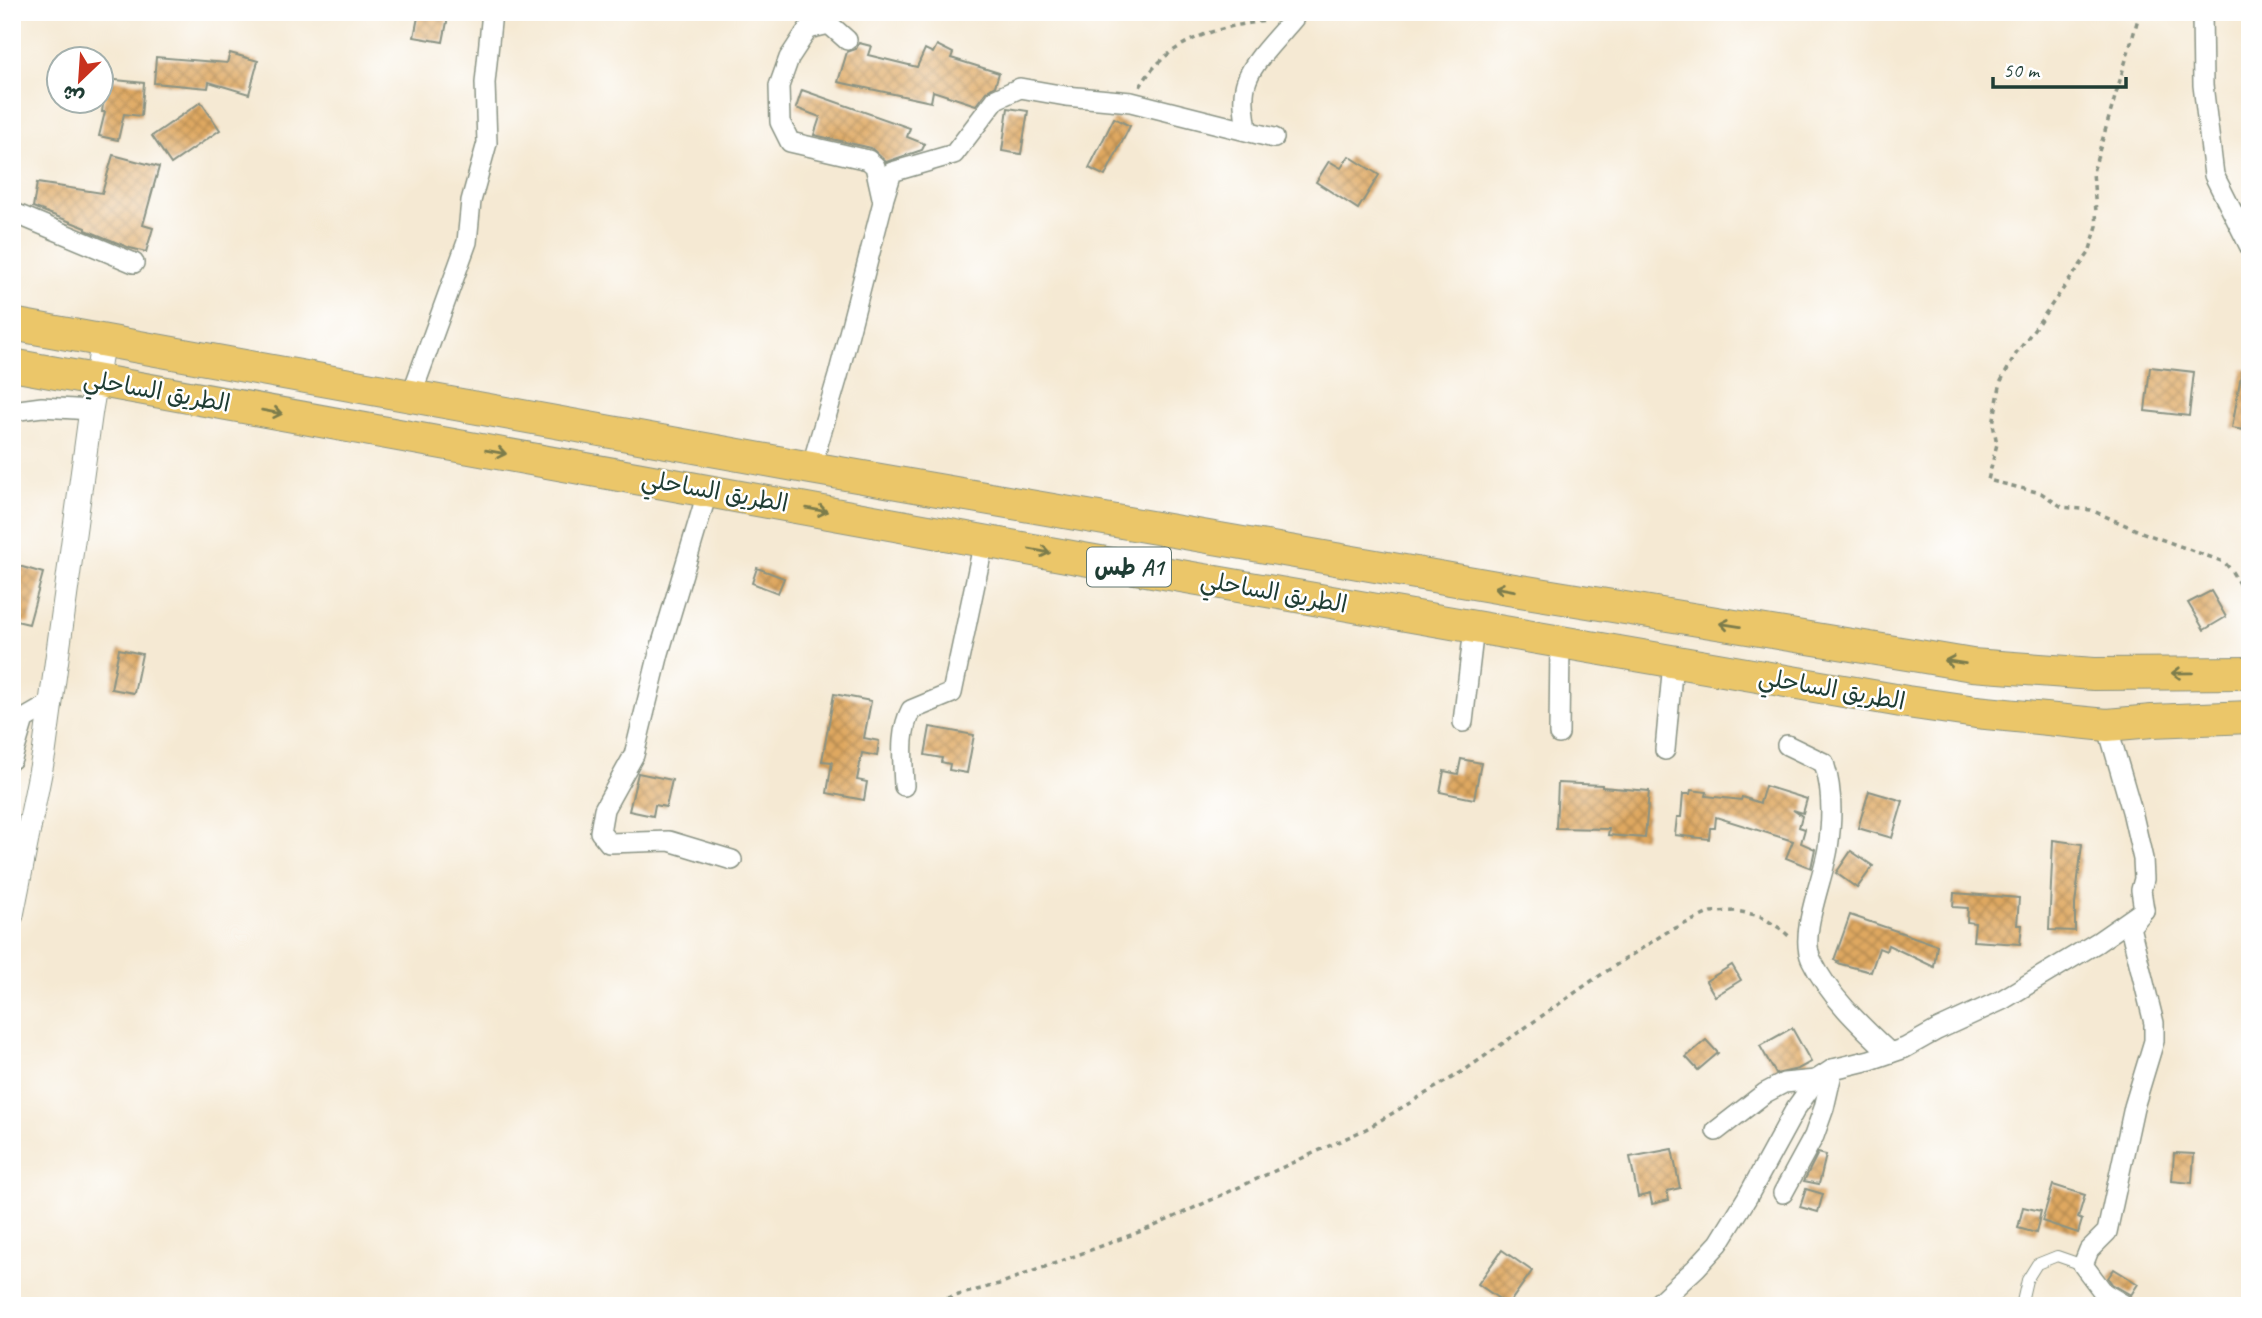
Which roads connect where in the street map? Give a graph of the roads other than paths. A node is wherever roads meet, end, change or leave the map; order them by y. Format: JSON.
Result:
{"nodes":[{"id":1,"x":492,"y":12,"type":"edge"},
{"id":2,"x":2202,"y":12,"type":"edge"},
{"id":3,"x":1294,"y":18,"type":"road end"},
{"id":4,"x":847,"y":40,"type":"dead end"},
{"id":5,"x":1247,"y":130,"type":"junction"},
{"id":6,"x":1275,"y":138,"type":"dead end"},
{"id":7,"x":883,"y":202,"type":"junction"},
{"id":8,"x":12,"y":212,"type":"edge"},
{"id":9,"x":2250,"y":247,"type":"edge"},
{"id":10,"x":134,"y":263,"type":"dead end"},
{"id":11,"x":12,"y":324,"type":"edge"},
{"id":12,"x":103,"y":340,"type":"junction"},
{"id":13,"x":12,"y":365,"type":"edge"},
{"id":14,"x":93,"y":395,"type":"junction"},
{"id":15,"x":411,"y":396,"type":"junction"},
{"id":16,"x":12,"y":411,"type":"edge"},
{"id":17,"x":810,"y":468,"type":"junction"},
{"id":18,"x":708,"y":490,"type":"junction"},
{"id":19,"x":984,"y":541,"type":"junction"},
{"id":20,"x":1474,"y":628,"type":"junction"},
{"id":21,"x":1560,"y":643,"type":"junction"},
{"id":22,"x":1673,"y":662,"type":"junction"},
{"id":23,"x":2250,"y":673,"type":"edge"},
{"id":24,"x":50,"y":704,"type":"junction"},
{"id":25,"x":2250,"y":717,"type":"edge"},
{"id":26,"x":1463,"y":722,"type":"dead end"},
{"id":27,"x":2107,"y":725,"type":"junction"},
{"id":28,"x":1559,"y":734,"type":"dead end"},
{"id":29,"x":1787,"y":745,"type":"dead end"},
{"id":30,"x":1665,"y":750,"type":"dead end"},
{"id":31,"x":12,"y":759,"type":"edge"},
{"id":32,"x":904,"y":786,"type":"dead end"},
{"id":33,"x":732,"y":860,"type":"dead end"},
{"id":34,"x":2144,"y":910,"type":"junction"},
{"id":35,"x":12,"y":915,"type":"edge"},
{"id":36,"x":1889,"y":1054,"type":"junction"},
{"id":37,"x":1825,"y":1075,"type":"junction"},
{"id":38,"x":1716,"y":1131,"type":"dead end"},
{"id":39,"x":1783,"y":1192,"type":"dead end"},
{"id":40,"x":2083,"y":1265,"type":"junction"},
{"id":41,"x":1656,"y":1306,"type":"edge"},
{"id":42,"x":2021,"y":1306,"type":"edge"},
{"id":43,"x":2126,"y":1306,"type":"edge"}],
"edges":[{"from":1,"to":15,"type":"street"},
{"from":2,"to":9,"type":"street"},
{"from":3,"to":5,"type":"street"},
{"from":4,"to":7,"type":"street"},
{"from":5,"to":6,"type":"street"},
{"from":5,"to":7,"type":"street"},
{"from":7,"to":17,"type":"street"},
{"from":8,"to":10,"type":"street"},
{"from":11,"to":12,"type":"highway","name":"الطريق الساحلي","number":"طس A1"},
{"from":12,"to":14,"type":"street"},
{"from":12,"to":15,"type":"highway","name":"الطريق الساحلي","number":"طس A1"},
{"from":13,"to":14,"type":"highway","name":"الطريق الساحلي","number":"طس A1"},
{"from":14,"to":16,"type":"street"},
{"from":14,"to":18,"type":"highway","name":"الطريق الساحلي","number":"طس A1","one_way":true},
{"from":14,"to":24,"type":"street"},
{"from":15,"to":17,"type":"highway","name":"الطريق الساحلي","number":"طس A1"},
{"from":23,"to":17,"type":"highway","name":"الطريق الساحلي","number":"طس A1","one_way":true},
{"from":18,"to":19,"type":"highway","name":"الطريق الساحلي","number":"طس A1","one_way":true},
{"from":18,"to":33,"type":"street"},
{"from":19,"to":20,"type":"highway","name":"الطريق الساحلي","number":"طس A1","one_way":true},
{"from":19,"to":32,"type":"street"},
{"from":20,"to":21,"type":"highway","name":"الطريق الساحلي","number":"طس A1"},
{"from":20,"to":26,"type":"street"},
{"from":21,"to":22,"type":"highway","name":"الطريق الساحلي","number":"طس A1"},
{"from":21,"to":28,"type":"street"},
{"from":22,"to":27,"type":"highway","name":"الطريق الساحلي","number":"طس A1"},
{"from":22,"to":30,"type":"street"},
{"from":24,"to":31,"type":"street"},
{"from":24,"to":35,"type":"street"},
{"from":25,"to":27,"type":"highway","name":"الطريق الساحلي","number":"طس A1"},
{"from":27,"to":34,"type":"street"},
{"from":29,"to":36,"type":"street"},
{"from":34,"to":36,"type":"street"},
{"from":34,"to":40,"type":"street"},
{"from":36,"to":37,"type":"street"},
{"from":37,"to":38,"type":"street"},
{"from":37,"to":39,"type":"street"},
{"from":37,"to":41,"type":"street"},
{"from":40,"to":42,"type":"lane"},
{"from":40,"to":43,"type":"street"}]}
